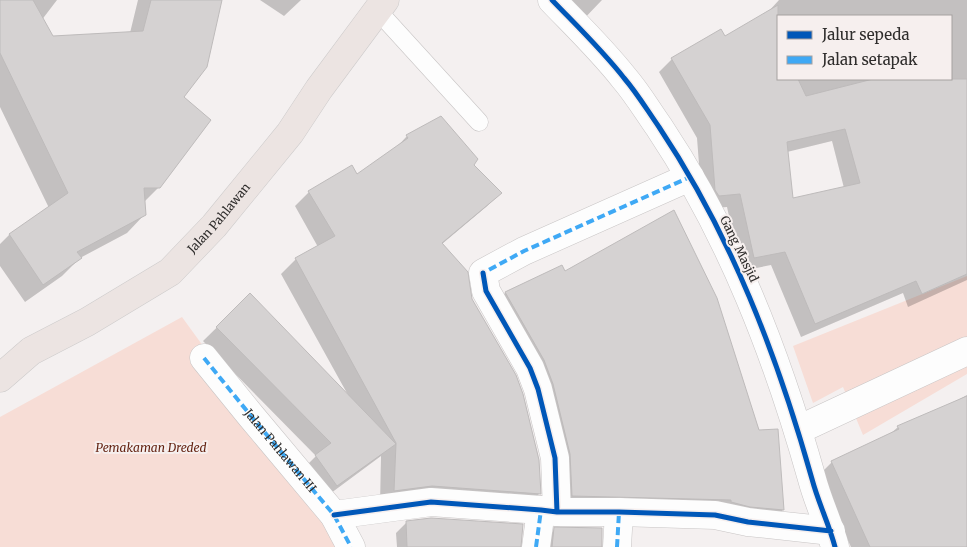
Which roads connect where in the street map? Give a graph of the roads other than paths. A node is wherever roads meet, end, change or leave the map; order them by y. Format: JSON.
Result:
{"nodes":[{"id":1,"x":552,"y":0,"type":"edge"},
{"id":2,"x":381,"y":5,"type":"edge"},
{"id":3,"x":479,"y":122,"type":"dead end"},
{"id":4,"x":690,"y":177,"type":"junction"},
{"id":5,"x":967,"y":351,"type":"edge"},
{"id":6,"x":204,"y":358,"type":"dead end"},
{"id":7,"x":0,"y":378,"type":"edge"},
{"id":8,"x":798,"y":430,"type":"junction"},
{"id":9,"x":549,"y":511,"type":"junction"},
{"id":10,"x":619,"y":512,"type":"junction"},
{"id":11,"x":334,"y":514,"type":"junction"},
{"id":12,"x":833,"y":539,"type":"edge"},
{"id":13,"x":351,"y":547,"type":"edge"},
{"id":14,"x":536,"y":547,"type":"edge"},
{"id":15,"x":617,"y":547,"type":"edge"}],
"edges":[{"from":1,"to":4,"type":"street","name":"Gang Masjid"},
{"from":2,"to":3,"type":"lane"},
{"from":2,"to":7,"type":"main road","name":"Jalan Pahlawan"},
{"from":4,"to":8,"type":"street","name":"Gang Masjid"},
{"from":4,"to":9,"type":"street"},
{"from":5,"to":8,"type":"street"},
{"from":6,"to":11,"type":"street","name":"Jalan Pahlawan III"},
{"from":8,"to":12,"type":"street","name":"Gang Masjid"},
{"from":9,"to":10,"type":"street"},
{"from":9,"to":11,"type":"street"},
{"from":9,"to":14,"type":"street"},
{"from":10,"to":12,"type":"street"},
{"from":10,"to":15,"type":"street"},
{"from":11,"to":13,"type":"street","name":"Jalan Pahlawan III"}]}
